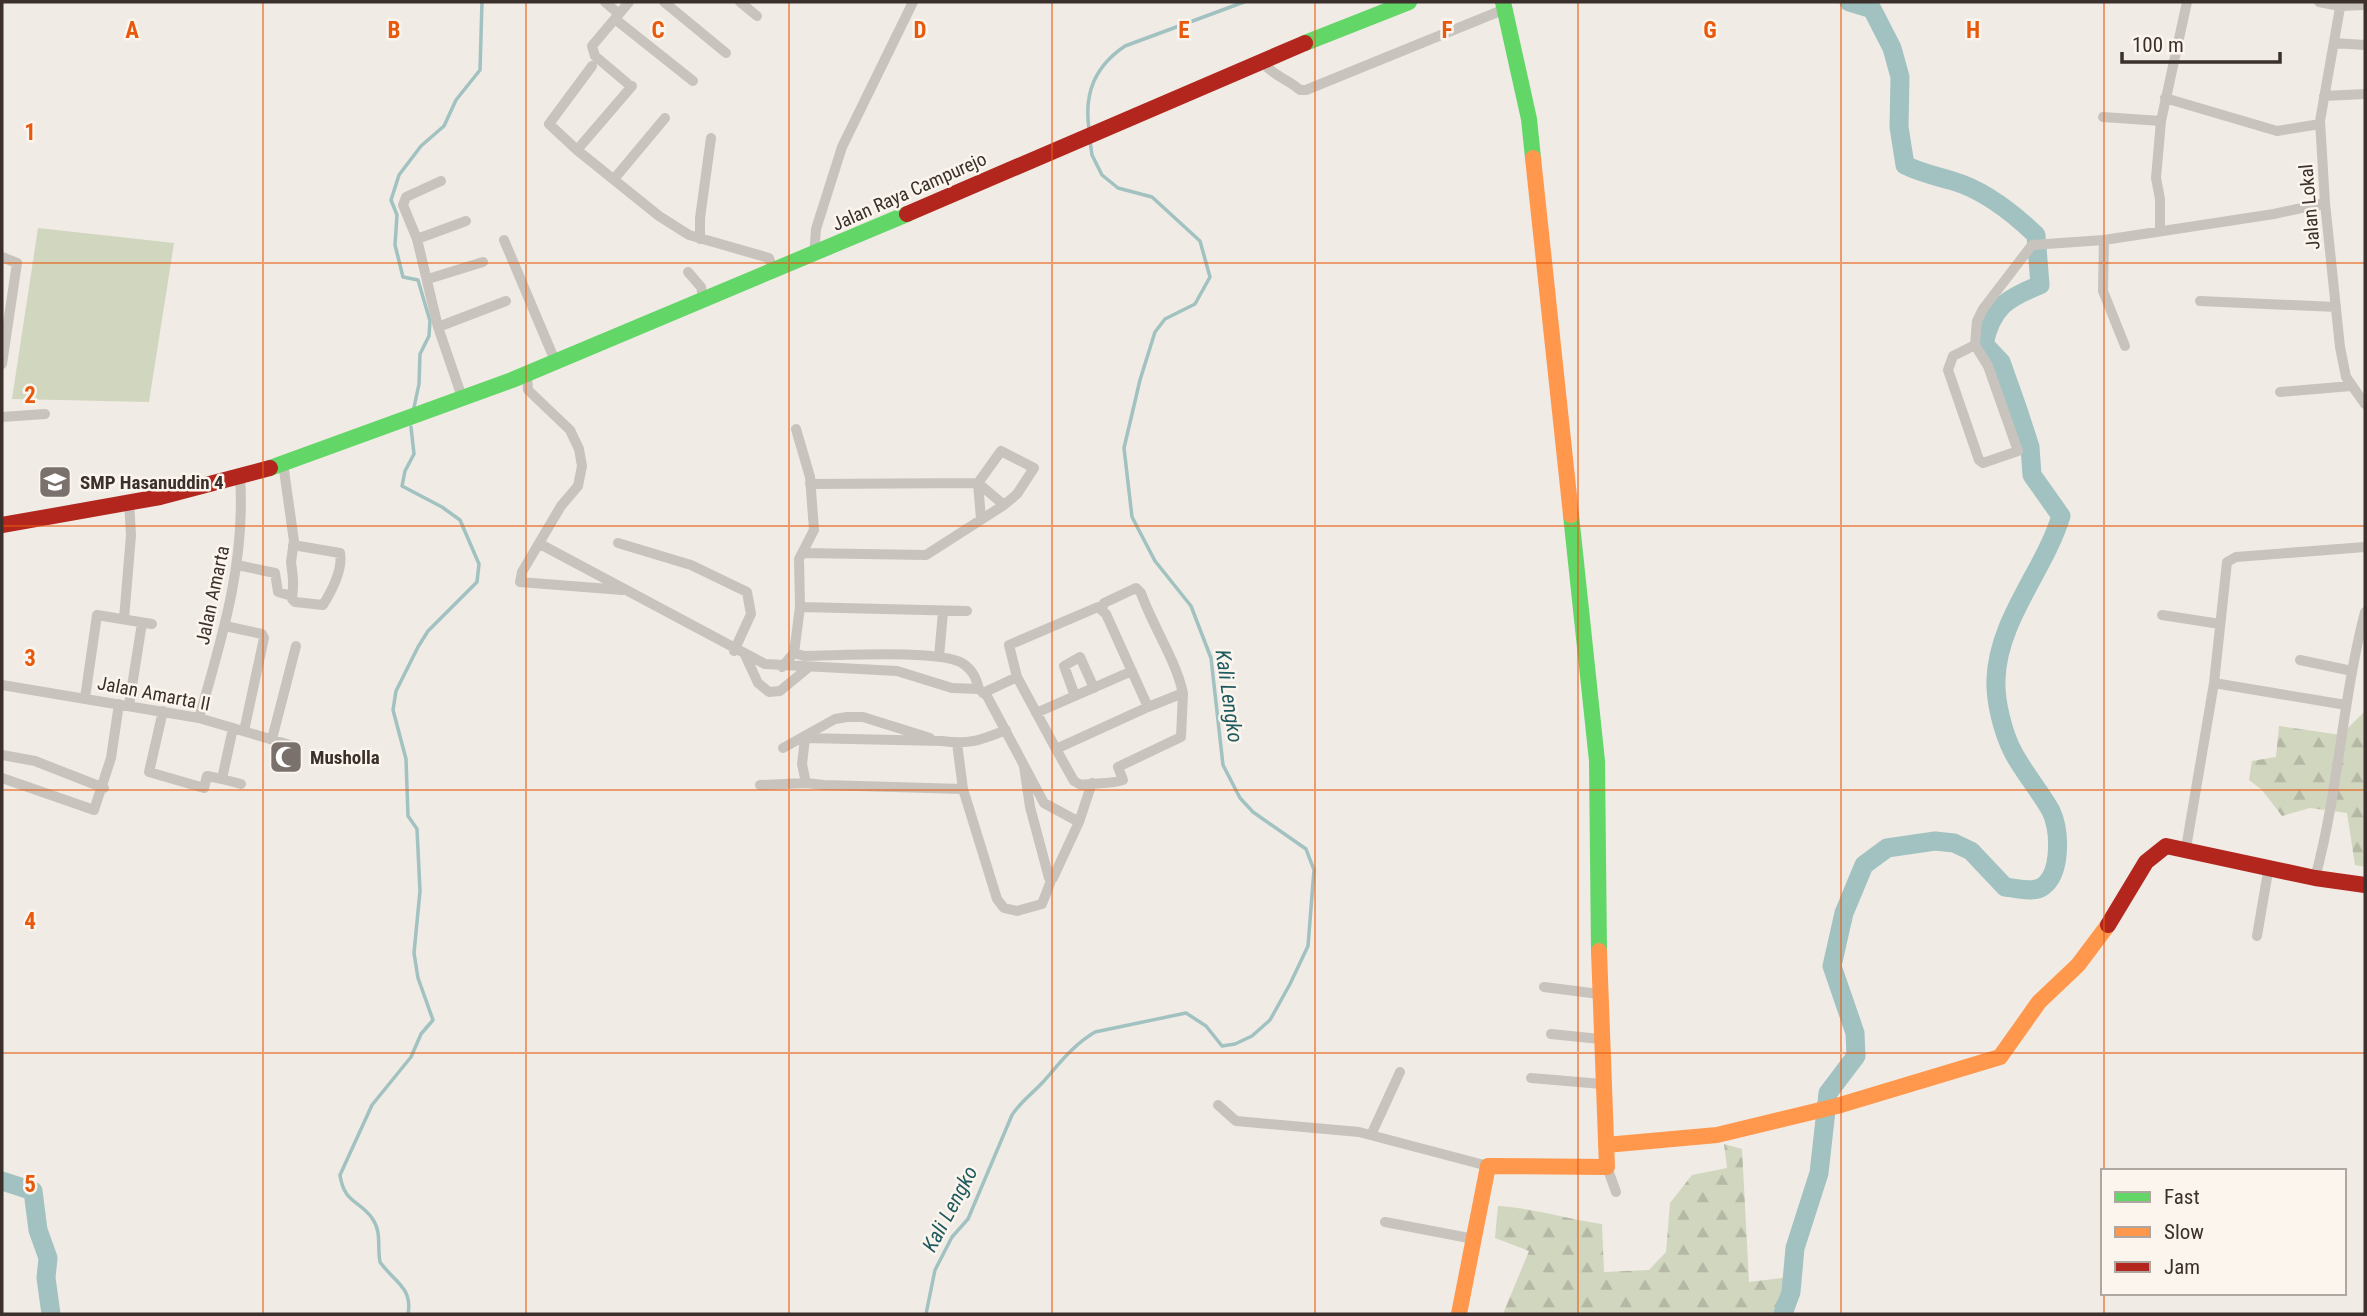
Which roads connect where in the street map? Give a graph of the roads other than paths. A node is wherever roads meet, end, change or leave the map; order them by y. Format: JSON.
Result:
{"nodes":[{"id":1,"x":605,"y":2,"type":"edge"},
{"id":2,"x":629,"y":2,"type":"edge"},
{"id":3,"x":664,"y":2,"type":"edge"},
{"id":4,"x":740,"y":2,"type":"edge"},
{"id":5,"x":913,"y":2,"type":"edge"},
{"id":6,"x":1409,"y":2,"type":"edge"},
{"id":7,"x":2187,"y":2,"type":"edge"},
{"id":8,"x":2319,"y":2,"type":"edge"},
{"id":9,"x":2340,"y":4,"type":"edge"},
{"id":10,"x":2365,"y":5,"type":"edge"},
{"id":11,"x":1504,"y":6,"type":"edge"},
{"id":12,"x":617,"y":16,"type":"junction"},
{"id":13,"x":757,"y":16,"type":"dead end"},
{"id":14,"x":2334,"y":43,"type":"junction"},
{"id":15,"x":2365,"y":45,"type":"edge"},
{"id":16,"x":726,"y":53,"type":"dead end"},
{"id":17,"x":1262,"y":62,"type":"junction"},
{"id":18,"x":592,"y":66,"type":"dead end"},
{"id":19,"x":693,"y":81,"type":"dead end"},
{"id":20,"x":2365,"y":94,"type":"edge"},
{"id":21,"x":2324,"y":96,"type":"junction"},
{"id":22,"x":2165,"y":99,"type":"junction"},
{"id":23,"x":2103,"y":117,"type":"dead end"},
{"id":24,"x":666,"y":118,"type":"dead end"},
{"id":25,"x":2161,"y":121,"type":"junction"},
{"id":26,"x":2320,"y":124,"type":"junction"},
{"id":27,"x":711,"y":138,"type":"dead end"},
{"id":28,"x":577,"y":150,"type":"junction"},
{"id":29,"x":614,"y":179,"type":"junction"},
{"id":30,"x":441,"y":181,"type":"dead end"},
{"id":31,"x":2325,"y":203,"type":"junction"},
{"id":32,"x":466,"y":221,"type":"dead end"},
{"id":33,"x":2160,"y":231,"type":"junction"},
{"id":34,"x":417,"y":239,"type":"junction"},
{"id":35,"x":700,"y":239,"type":"junction"},
{"id":36,"x":504,"y":240,"type":"dead end"},
{"id":37,"x":2104,"y":240,"type":"junction"},
{"id":38,"x":814,"y":256,"type":"junction"},
{"id":39,"x":2,"y":257,"type":"edge"},
{"id":40,"x":483,"y":262,"type":"dead end"},
{"id":41,"x":688,"y":272,"type":"dead end"},
{"id":42,"x":774,"y":273,"type":"junction"},
{"id":43,"x":428,"y":279,"type":"junction"},
{"id":44,"x":506,"y":301,"type":"dead end"},
{"id":45,"x":704,"y":301,"type":"junction"},
{"id":46,"x":2200,"y":301,"type":"dead end"},
{"id":47,"x":2336,"y":307,"type":"junction"},
{"id":48,"x":438,"y":327,"type":"junction"},
{"id":49,"x":1975,"y":345,"type":"junction"},
{"id":50,"x":2125,"y":346,"type":"dead end"},
{"id":51,"x":556,"y":363,"type":"junction"},
{"id":52,"x":2,"y":364,"type":"edge"},
{"id":53,"x":527,"y":375,"type":"junction"},
{"id":54,"x":2351,"y":386,"type":"junction"},
{"id":55,"x":2280,"y":392,"type":"dead end"},
{"id":56,"x":463,"y":400,"type":"junction"},
{"id":57,"x":2365,"y":404,"type":"edge"},
{"id":58,"x":45,"y":414,"type":"dead end"},
{"id":59,"x":2,"y":417,"type":"edge"},
{"id":60,"x":796,"y":429,"type":"dead end"},
{"id":61,"x":283,"y":463,"type":"junction"},
{"id":62,"x":240,"y":477,"type":"junction"},
{"id":63,"x":978,"y":483,"type":"junction"},
{"id":64,"x":810,"y":484,"type":"junction"},
{"id":65,"x":129,"y":501,"type":"junction"},
{"id":66,"x":1004,"y":505,"type":"junction"},
{"id":67,"x":981,"y":519,"type":"junction"},
{"id":68,"x":2,"y":525,"type":"edge"},
{"id":69,"x":618,"y":543,"type":"dead end"},
{"id":70,"x":540,"y":544,"type":"junction"},
{"id":71,"x":293,"y":545,"type":"junction"},
{"id":72,"x":2365,"y":547,"type":"edge"},
{"id":73,"x":802,"y":553,"type":"junction"},
{"id":74,"x":237,"y":565,"type":"junction"},
{"id":75,"x":625,"y":591,"type":"junction"},
{"id":76,"x":292,"y":596,"type":"junction"},
{"id":77,"x":800,"y":607,"type":"junction"},
{"id":78,"x":1102,"y":609,"type":"junction"},
{"id":79,"x":967,"y":611,"type":"dead end"},
{"id":80,"x":943,"y":612,"type":"junction"},
{"id":81,"x":2365,"y":612,"type":"edge"},
{"id":82,"x":2162,"y":615,"type":"dead end"},
{"id":83,"x":124,"y":619,"type":"junction"},
{"id":84,"x":2220,"y":624,"type":"junction"},
{"id":85,"x":225,"y":626,"type":"junction"},
{"id":86,"x":296,"y":646,"type":"dead end"},
{"id":87,"x":740,"y":653,"type":"junction"},
{"id":88,"x":794,"y":653,"type":"junction"},
{"id":89,"x":854,"y":655,"type":"junction"},
{"id":90,"x":939,"y":657,"type":"junction"},
{"id":91,"x":2300,"y":660,"type":"dead end"},
{"id":92,"x":782,"y":667,"type":"junction"},
{"id":93,"x":809,"y":667,"type":"junction"},
{"id":94,"x":851,"y":667,"type":"junction"},
{"id":95,"x":1132,"y":671,"type":"junction"},
{"id":96,"x":2352,"y":671,"type":"junction"},
{"id":97,"x":1017,"y":677,"type":"junction"},
{"id":98,"x":2214,"y":683,"type":"junction"},
{"id":99,"x":2,"y":685,"type":"edge"},
{"id":100,"x":1094,"y":688,"type":"junction"},
{"id":101,"x":981,"y":691,"type":"junction"},
{"id":102,"x":1183,"y":692,"type":"junction"},
{"id":103,"x":1075,"y":696,"type":"junction"},
{"id":104,"x":85,"y":698,"type":"junction"},
{"id":105,"x":124,"y":705,"type":"junction"},
{"id":106,"x":2346,"y":705,"type":"junction"},
{"id":107,"x":1148,"y":707,"type":"junction"},
{"id":108,"x":163,"y":711,"type":"junction"},
{"id":109,"x":1036,"y":713,"type":"junction"},
{"id":110,"x":200,"y":718,"type":"junction"},
{"id":111,"x":239,"y":729,"type":"junction"},
{"id":112,"x":1006,"y":730,"type":"junction"},
{"id":113,"x":805,"y":738,"type":"junction"},
{"id":114,"x":272,"y":739,"type":"junction"},
{"id":115,"x":939,"y":741,"type":"junction"},
{"id":116,"x":957,"y":743,"type":"junction"},
{"id":117,"x":297,"y":747,"type":"dead end"},
{"id":118,"x":783,"y":748,"type":"dead end"},
{"id":119,"x":1056,"y":750,"type":"junction"},
{"id":120,"x":2,"y":755,"type":"edge"},
{"id":121,"x":1024,"y":765,"type":"junction"},
{"id":122,"x":2,"y":779,"type":"edge"},
{"id":123,"x":222,"y":779,"type":"junction"},
{"id":124,"x":1095,"y":782,"type":"junction"},
{"id":125,"x":806,"y":783,"type":"junction"},
{"id":126,"x":241,"y":784,"type":"dead end"},
{"id":127,"x":760,"y":785,"type":"dead end"},
{"id":128,"x":104,"y":788,"type":"junction"},
{"id":129,"x":963,"y":789,"type":"junction"},
{"id":130,"x":1044,"y":803,"type":"junction"},
{"id":131,"x":1035,"y":822,"type":"junction"},
{"id":132,"x":1079,"y":822,"type":"junction"},
{"id":133,"x":2186,"y":848,"type":"junction"},
{"id":134,"x":2269,"y":866,"type":"junction"},
{"id":135,"x":1052,"y":878,"type":"junction"},
{"id":136,"x":2315,"y":878,"type":"junction"},
{"id":137,"x":2365,"y":885,"type":"edge"},
{"id":138,"x":2257,"y":936,"type":"dead end"},
{"id":139,"x":1544,"y":988,"type":"dead end"},
{"id":140,"x":1599,"y":994,"type":"junction"},
{"id":141,"x":1551,"y":1034,"type":"dead end"},
{"id":142,"x":1600,"y":1039,"type":"junction"},
{"id":143,"x":1400,"y":1072,"type":"dead end"},
{"id":144,"x":1531,"y":1078,"type":"dead end"},
{"id":145,"x":1602,"y":1084,"type":"junction"},
{"id":146,"x":1218,"y":1105,"type":"dead end"},
{"id":147,"x":1371,"y":1135,"type":"junction"},
{"id":148,"x":1606,"y":1145,"type":"junction"},
{"id":149,"x":1488,"y":1166,"type":"junction"},
{"id":150,"x":1608,"y":1167,"type":"junction"},
{"id":151,"x":1616,"y":1192,"type":"dead end"},
{"id":152,"x":1385,"y":1222,"type":"dead end"},
{"id":153,"x":1474,"y":1239,"type":"junction"},
{"id":154,"x":1459,"y":1314,"type":"edge"}],
"edges":[{"from":1,"to":12,"type":"street"},
{"from":2,"to":12,"type":"street"},
{"from":3,"to":16,"type":"street"},
{"from":4,"to":13,"type":"street"},
{"from":5,"to":38,"type":"street"},
{"from":6,"to":17,"type":"street","name":"Jalan Raya Campurejo"},
{"from":7,"to":22,"type":"street"},
{"from":8,"to":9,"type":"street"},
{"from":9,"to":10,"type":"street"},
{"from":9,"to":14,"type":"street","name":"Jalan Lokal"},
{"from":11,"to":17,"type":"street"},
{"from":11,"to":140,"type":"street"},
{"from":12,"to":19,"type":"street"},
{"from":12,"to":28,"type":"street"},
{"from":14,"to":15,"type":"street"},
{"from":14,"to":21,"type":"street","name":"Jalan Lokal"},
{"from":17,"to":38,"type":"street","name":"Jalan Raya Campurejo"},
{"from":18,"to":28,"type":"street"},
{"from":20,"to":21,"type":"street"},
{"from":21,"to":26,"type":"street","name":"Jalan Lokal"},
{"from":22,"to":25,"type":"street"},
{"from":22,"to":26,"type":"street"},
{"from":23,"to":25,"type":"street"},
{"from":24,"to":29,"type":"street"},
{"from":25,"to":33,"type":"street"},
{"from":26,"to":31,"type":"street","name":"Jalan Lokal"},
{"from":27,"to":35,"type":"street"},
{"from":28,"to":29,"type":"street"},
{"from":29,"to":35,"type":"street"},
{"from":30,"to":34,"type":"street"},
{"from":31,"to":33,"type":"street"},
{"from":31,"to":47,"type":"street","name":"Jalan Lokal"},
{"from":32,"to":34,"type":"street"},
{"from":33,"to":37,"type":"street"},
{"from":34,"to":43,"type":"street"},
{"from":35,"to":42,"type":"street"},
{"from":36,"to":51,"type":"street"},
{"from":37,"to":49,"type":"street"},
{"from":37,"to":50,"type":"street"},
{"from":38,"to":42,"type":"street","name":"Jalan Raya Campurejo"},
{"from":39,"to":52,"type":"street"},
{"from":40,"to":43,"type":"street"},
{"from":41,"to":45,"type":"street"},
{"from":42,"to":45,"type":"street","name":"Jalan Raya Campurejo"},
{"from":43,"to":48,"type":"street"},
{"from":44,"to":48,"type":"street"},
{"from":45,"to":51,"type":"street","name":"Jalan Raya Campurejo"},
{"from":46,"to":47,"type":"street"},
{"from":47,"to":54,"type":"street","name":"Jalan Lokal"},
{"from":48,"to":56,"type":"street"},
{"from":49,"to":49,"type":"street"},
{"from":51,"to":53,"type":"street","name":"Jalan Raya Campurejo"},
{"from":53,"to":56,"type":"street","name":"Jalan Raya Campurejo"},
{"from":53,"to":70,"type":"street"},
{"from":54,"to":55,"type":"street"},
{"from":54,"to":57,"type":"street","name":"Jalan Lokal"},
{"from":56,"to":61,"type":"street","name":"Jalan Raya Campurejo"},
{"from":58,"to":59,"type":"street"},
{"from":60,"to":64,"type":"street"},
{"from":61,"to":62,"type":"street","name":"Jalan Raya Campurejo"},
{"from":61,"to":71,"type":"street"},
{"from":62,"to":65,"type":"street","name":"Jalan Raya Campurejo"},
{"from":62,"to":74,"type":"street","name":"Jalan Amarta"},
{"from":63,"to":64,"type":"street"},
{"from":63,"to":66,"type":"street"},
{"from":63,"to":66,"type":"street"},
{"from":63,"to":67,"type":"street"},
{"from":64,"to":73,"type":"street"},
{"from":65,"to":68,"type":"street","name":"Jalan Raya Campurejo"},
{"from":65,"to":83,"type":"street"},
{"from":66,"to":67,"type":"street"},
{"from":67,"to":73,"type":"street"},
{"from":69,"to":87,"type":"street"},
{"from":70,"to":75,"type":"street"},
{"from":70,"to":75,"type":"street"},
{"from":71,"to":76,"type":"street"},
{"from":71,"to":76,"type":"street"},
{"from":72,"to":84,"type":"street"},
{"from":73,"to":77,"type":"street"},
{"from":74,"to":76,"type":"street"},
{"from":74,"to":85,"type":"street","name":"Jalan Amarta"},
{"from":75,"to":87,"type":"street"},
{"from":77,"to":80,"type":"street"},
{"from":77,"to":88,"type":"street"},
{"from":78,"to":95,"type":"street"},
{"from":78,"to":97,"type":"street"},
{"from":78,"to":102,"type":"street"},
{"from":79,"to":80,"type":"street"},
{"from":80,"to":90,"type":"street"},
{"from":81,"to":96,"type":"street"},
{"from":82,"to":84,"type":"street"},
{"from":83,"to":104,"type":"street"},
{"from":83,"to":105,"type":"street"},
{"from":84,"to":98,"type":"street"},
{"from":85,"to":110,"type":"street","name":"Jalan Amarta"},
{"from":85,"to":111,"type":"street"},
{"from":86,"to":114,"type":"street"},
{"from":87,"to":92,"type":"street"},
{"from":87,"to":93,"type":"street"},
{"from":88,"to":89,"type":"street"},
{"from":88,"to":92,"type":"street"},
{"from":89,"to":90,"type":"street"},
{"from":89,"to":94,"type":"street"},
{"from":90,"to":101,"type":"street"},
{"from":91,"to":96,"type":"street"},
{"from":92,"to":93,"type":"street"},
{"from":93,"to":94,"type":"street"},
{"from":94,"to":101,"type":"street"},
{"from":95,"to":100,"type":"street"},
{"from":95,"to":107,"type":"street"},
{"from":96,"to":106,"type":"street"},
{"from":97,"to":101,"type":"street"},
{"from":97,"to":109,"type":"street"},
{"from":98,"to":106,"type":"street"},
{"from":98,"to":133,"type":"street"},
{"from":99,"to":104,"type":"street","name":"Jalan Amarta II"},
{"from":100,"to":103,"type":"street"},
{"from":100,"to":103,"type":"street"},
{"from":101,"to":112,"type":"street"},
{"from":102,"to":107,"type":"street"},
{"from":102,"to":124,"type":"street"},
{"from":103,"to":109,"type":"street"},
{"from":104,"to":105,"type":"street","name":"Jalan Amarta II"},
{"from":105,"to":108,"type":"street","name":"Jalan Amarta II"},
{"from":105,"to":128,"type":"street"},
{"from":106,"to":136,"type":"street"},
{"from":107,"to":119,"type":"street"},
{"from":108,"to":110,"type":"street","name":"Jalan Amarta II"},
{"from":108,"to":123,"type":"street"},
{"from":109,"to":119,"type":"street"},
{"from":110,"to":111,"type":"street","name":"Jalan Amarta II"},
{"from":111,"to":114,"type":"street","name":"Jalan Amarta II"},
{"from":111,"to":123,"type":"street"},
{"from":112,"to":116,"type":"street"},
{"from":112,"to":121,"type":"street"},
{"from":113,"to":115,"type":"street"},
{"from":113,"to":115,"type":"street"},
{"from":113,"to":118,"type":"street"},
{"from":113,"to":125,"type":"street"},
{"from":114,"to":117,"type":"street","name":"Jalan Amarta II"},
{"from":115,"to":116,"type":"street"},
{"from":116,"to":129,"type":"street"},
{"from":119,"to":124,"type":"street"},
{"from":120,"to":128,"type":"street"},
{"from":121,"to":130,"type":"street"},
{"from":121,"to":131,"type":"street"},
{"from":122,"to":128,"type":"street"},
{"from":123,"to":126,"type":"street"},
{"from":124,"to":132,"type":"street"},
{"from":125,"to":127,"type":"street"},
{"from":125,"to":129,"type":"street"},
{"from":129,"to":135,"type":"street"},
{"from":130,"to":131,"type":"street"},
{"from":130,"to":132,"type":"street"},
{"from":131,"to":135,"type":"street"},
{"from":132,"to":135,"type":"street"},
{"from":133,"to":134,"type":"street"},
{"from":133,"to":148,"type":"street"},
{"from":134,"to":136,"type":"street"},
{"from":134,"to":138,"type":"street"},
{"from":136,"to":137,"type":"street"},
{"from":139,"to":140,"type":"street"},
{"from":140,"to":142,"type":"street"},
{"from":141,"to":142,"type":"street"},
{"from":142,"to":145,"type":"street"},
{"from":143,"to":147,"type":"street"},
{"from":144,"to":145,"type":"street"},
{"from":145,"to":148,"type":"street"},
{"from":146,"to":147,"type":"street"},
{"from":147,"to":149,"type":"street"},
{"from":148,"to":150,"type":"street"},
{"from":149,"to":150,"type":"street"},
{"from":149,"to":153,"type":"street"},
{"from":150,"to":151,"type":"street"},
{"from":152,"to":153,"type":"street"},
{"from":153,"to":154,"type":"street"}]}
